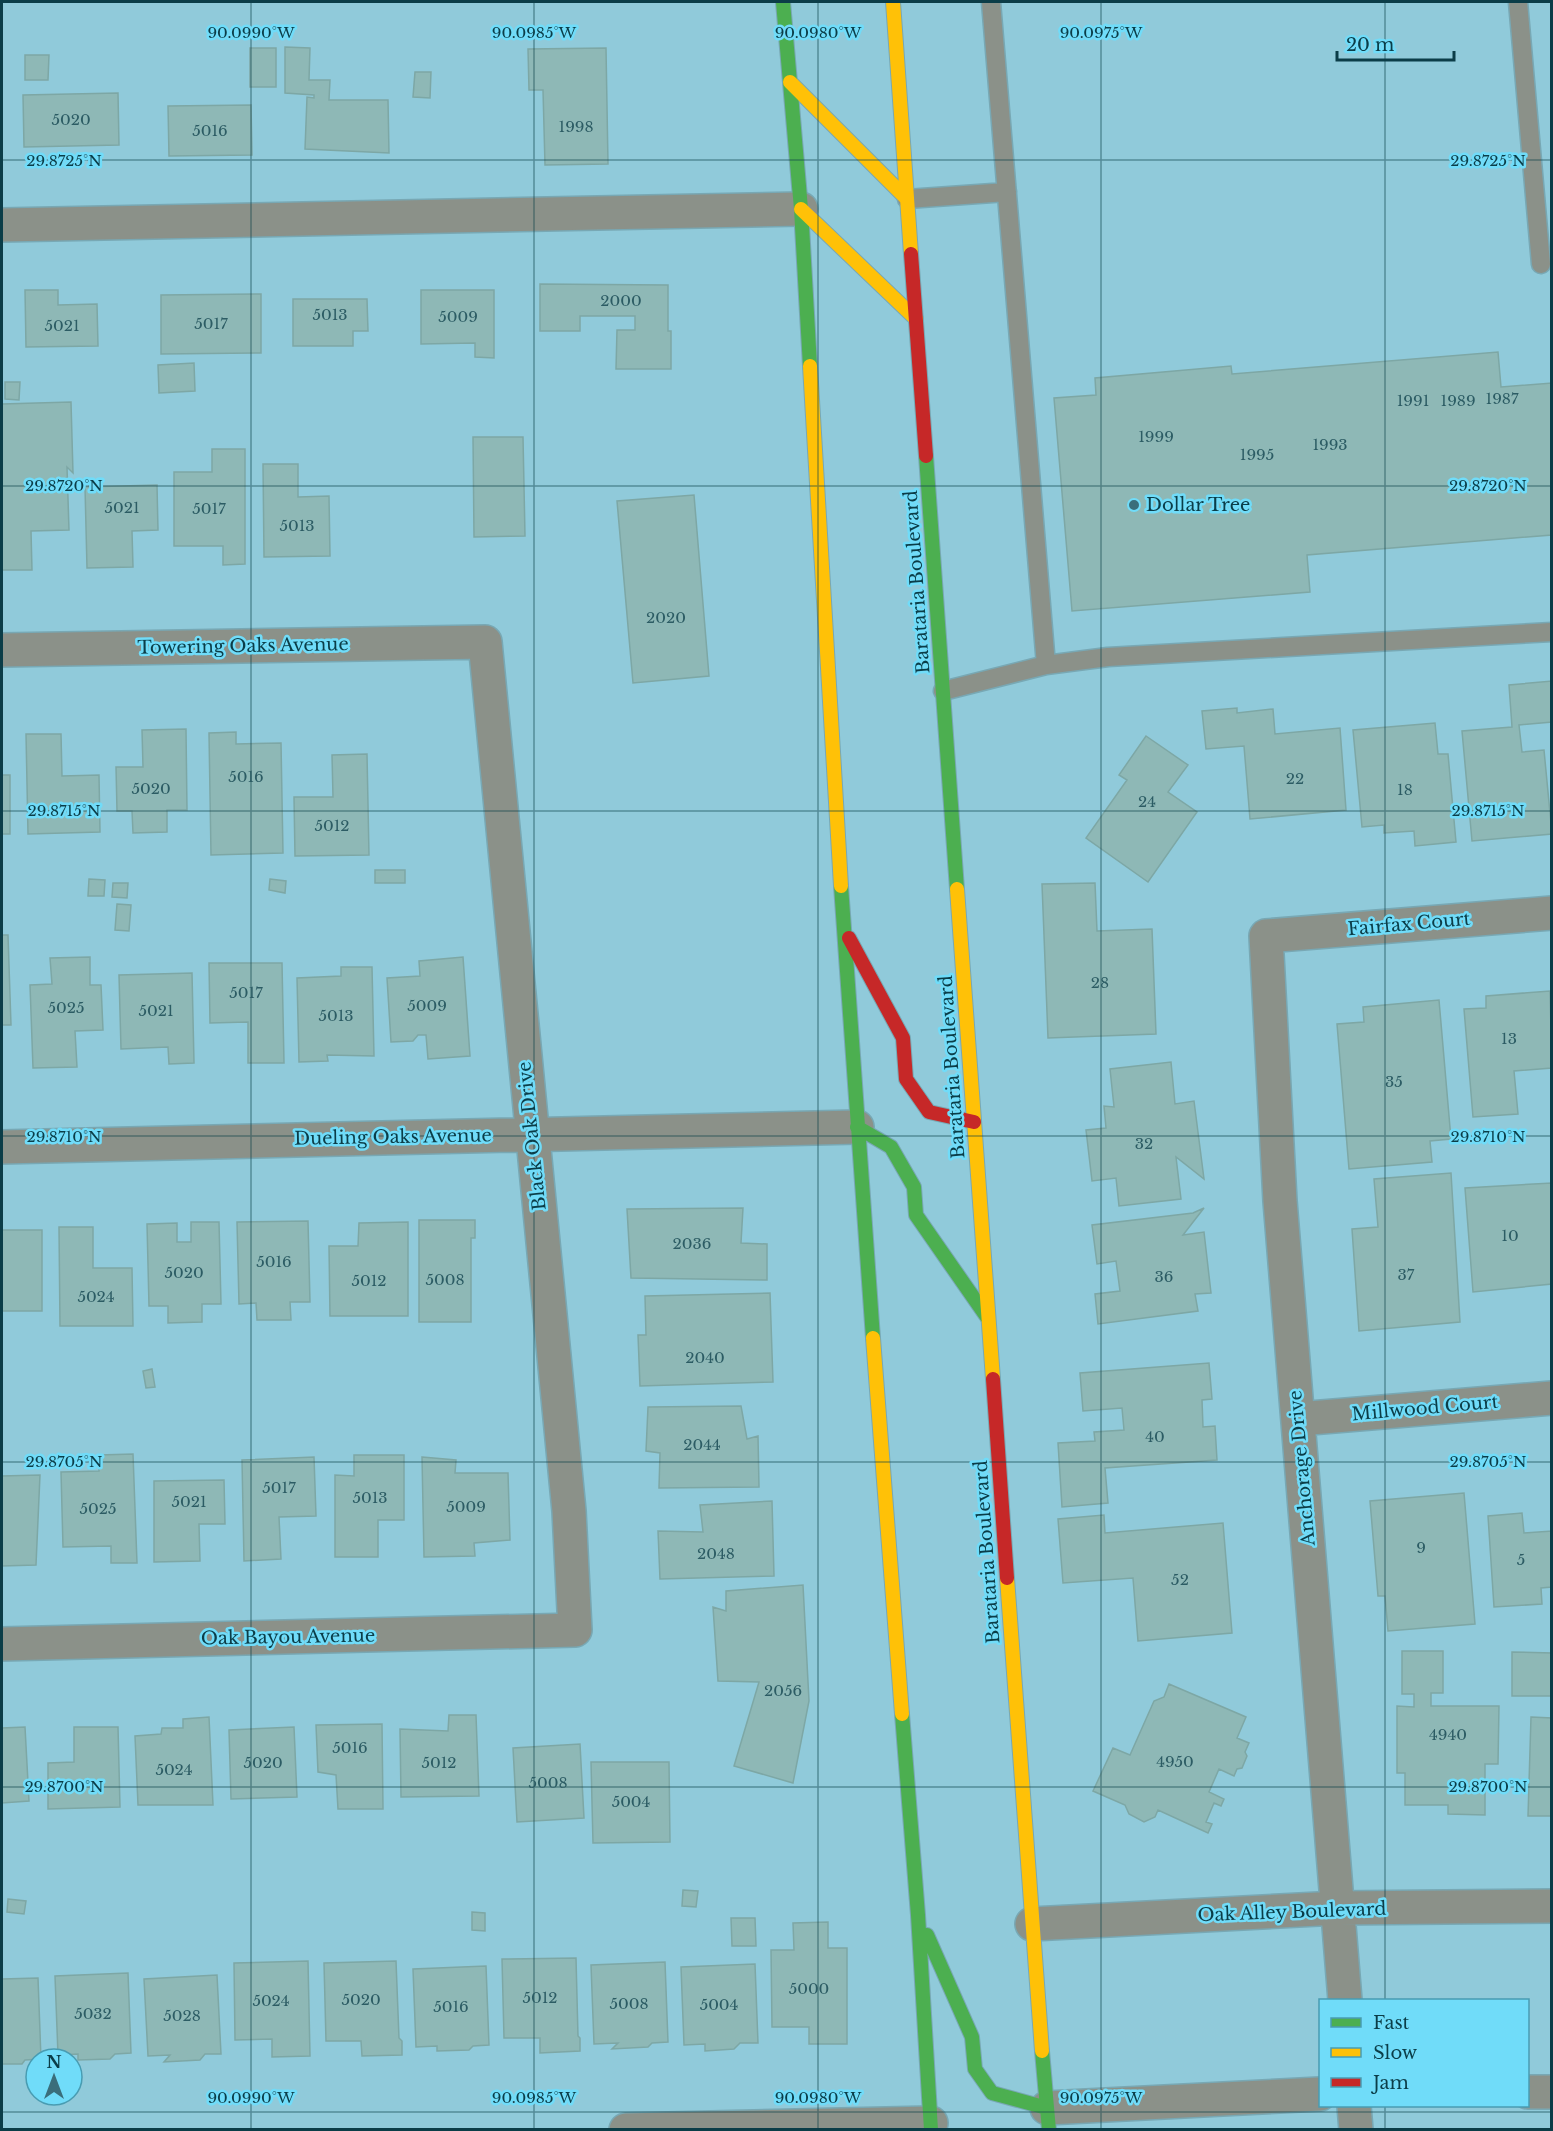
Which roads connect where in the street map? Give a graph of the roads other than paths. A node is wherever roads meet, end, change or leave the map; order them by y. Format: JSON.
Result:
{"nodes":[{"id":1,"x":783,"y":2,"type":"edge"},
{"id":2,"x":893,"y":2,"type":"edge"},
{"id":3,"x":991,"y":2,"type":"edge"},
{"id":4,"x":1518,"y":2,"type":"edge"},
{"id":5,"x":790,"y":82,"type":"junction"},
{"id":6,"x":1007,"y":192,"type":"junction"},
{"id":7,"x":907,"y":199,"type":"junction"},
{"id":8,"x":801,"y":209,"type":"junction"},
{"id":9,"x":2,"y":225,"type":"edge"},
{"id":10,"x":1541,"y":264,"type":"dead end"},
{"id":11,"x":916,"y":319,"type":"junction"},
{"id":12,"x":1551,"y":632,"type":"edge"},
{"id":13,"x":485,"y":642,"type":"joint"},
{"id":14,"x":2,"y":650,"type":"edge"},
{"id":15,"x":1046,"y":665,"type":"junction"},
{"id":16,"x":943,"y":691,"type":"junction"},
{"id":17,"x":1551,"y":913,"type":"edge"},
{"id":18,"x":844,"y":929,"type":"junction"},
{"id":19,"x":1266,"y":936,"type":"joint"},
{"id":20,"x":974,"y":1122,"type":"junction"},
{"id":21,"x":857,"y":1127,"type":"junction"},
{"id":22,"x":531,"y":1134,"type":"junction"},
{"id":23,"x":2,"y":1147,"type":"edge"},
{"id":24,"x":988,"y":1318,"type":"junction"},
{"id":25,"x":1551,"y":1398,"type":"edge"},
{"id":26,"x":1298,"y":1419,"type":"junction"},
{"id":27,"x":575,"y":1630,"type":"joint"},
{"id":28,"x":2,"y":1644,"type":"edge"},
{"id":29,"x":1551,"y":1906,"type":"edge"},
{"id":30,"x":1338,"y":1908,"type":"junction"},
{"id":31,"x":918,"y":1915,"type":"junction"},
{"id":32,"x":1032,"y":1924,"type":"junction"},
{"id":33,"x":1345,"y":1999,"type":"edge"},
{"id":34,"x":1529,"y":2092,"type":"edge"},
{"id":35,"x":1551,"y":2092,"type":"edge"},
{"id":36,"x":1319,"y":2094,"type":"edge"},
{"id":37,"x":1354,"y":2107,"type":"edge"},
{"id":38,"x":1048,"y":2119,"type":"edge"},
{"id":39,"x":931,"y":2126,"type":"edge"},
{"id":40,"x":626,"y":2130,"type":"edge"},
{"id":41,"x":1356,"y":2130,"type":"edge"}],
"edges":[{"from":1,"to":5,"type":"main road"},
{"from":2,"to":7,"type":"main road","name":"Barataria Boulevard"},
{"from":3,"to":6,"type":"lane"},
{"from":4,"to":10,"type":"lane"},
{"from":5,"to":7,"type":"main road"},
{"from":5,"to":8,"type":"main road"},
{"from":6,"to":7,"type":"lane"},
{"from":6,"to":15,"type":"lane"},
{"from":7,"to":11,"type":"main road","name":"Barataria Boulevard"},
{"from":8,"to":9,"type":"street"},
{"from":8,"to":11,"type":"main road"},
{"from":8,"to":18,"type":"main road"},
{"from":11,"to":16,"type":"main road","name":"Barataria Boulevard"},
{"from":12,"to":15,"type":"lane"},
{"from":13,"to":14,"type":"street","name":"Towering Oaks Avenue"},
{"from":13,"to":22,"type":"street","name":"Black Oak Drive"},
{"from":15,"to":16,"type":"lane"},
{"from":16,"to":20,"type":"main road","name":"Barataria Boulevard"},
{"from":17,"to":19,"type":"street","name":"Fairfax Court"},
{"from":18,"to":20,"type":"main road"},
{"from":18,"to":21,"type":"main road"},
{"from":19,"to":26,"type":"street","name":"Anchorage Drive"},
{"from":20,"to":24,"type":"main road","name":"Barataria Boulevard"},
{"from":21,"to":22,"type":"street","name":"Dueling Oaks Avenue"},
{"from":21,"to":24,"type":"main road"},
{"from":21,"to":31,"type":"main road"},
{"from":22,"to":23,"type":"street","name":"Dueling Oaks Avenue"},
{"from":22,"to":27,"type":"street","name":"Black Oak Drive"},
{"from":24,"to":32,"type":"main road","name":"Barataria Boulevard"},
{"from":25,"to":26,"type":"street","name":"Millwood Court"},
{"from":26,"to":30,"type":"street","name":"Anchorage Drive"},
{"from":27,"to":28,"type":"street","name":"Oak Bayou Avenue"},
{"from":29,"to":30,"type":"street","name":"Oak Alley Boulevard"},
{"from":30,"to":32,"type":"street","name":"Oak Alley Boulevard"},
{"from":30,"to":33,"type":"street","name":"Anchorage Drive"},
{"from":31,"to":38,"type":"main road"},
{"from":31,"to":39,"type":"main road"},
{"from":32,"to":38,"type":"main road","name":"Barataria Boulevard"},
{"from":34,"to":35,"type":"street"},
{"from":36,"to":38,"type":"street"},
{"from":37,"to":41,"type":"street"},
{"from":39,"to":40,"type":"street"}]}
